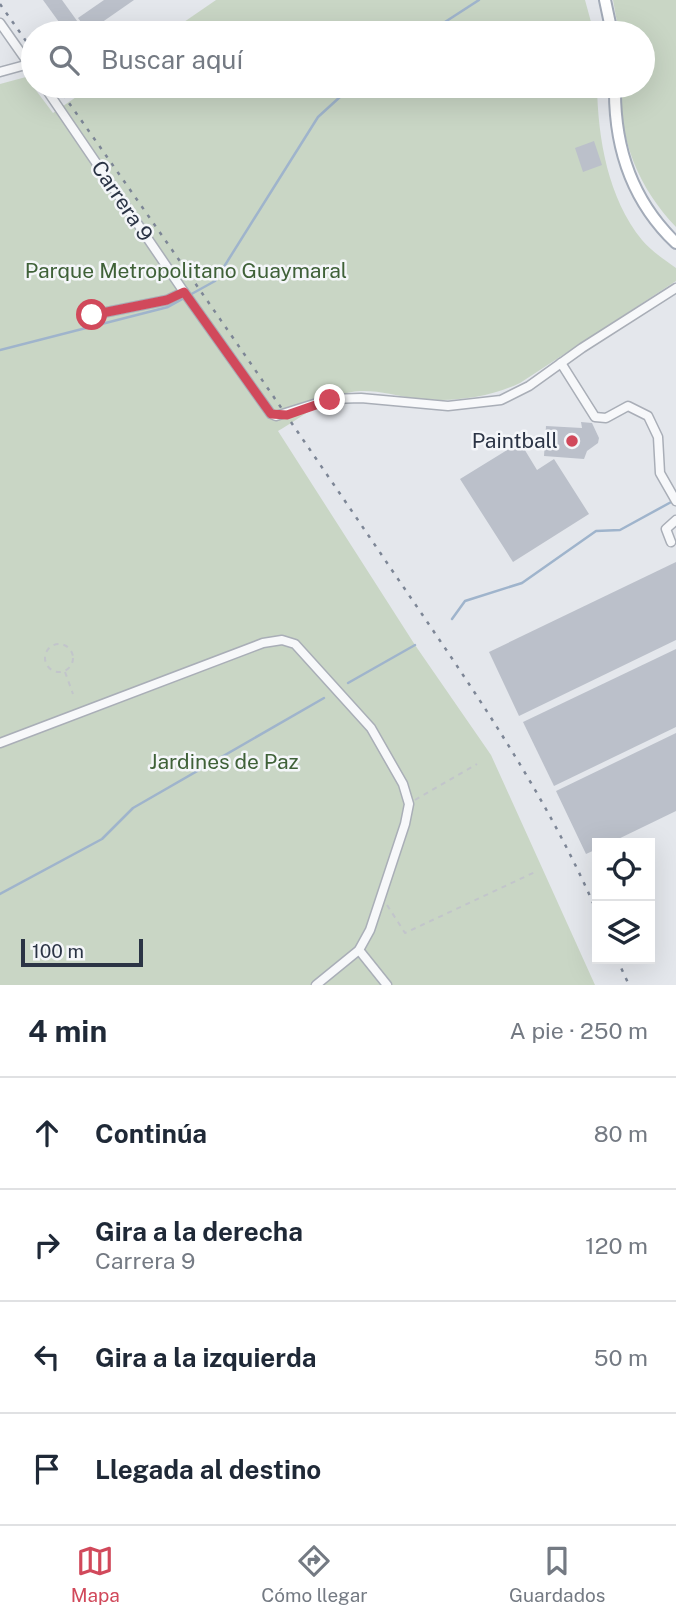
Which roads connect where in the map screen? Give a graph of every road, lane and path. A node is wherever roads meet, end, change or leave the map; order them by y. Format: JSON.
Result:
{"nodes":[{"id":1,"x":606,"y":0,"type":"edge"},
{"id":2,"x":610,"y":21,"type":"edge"},
{"id":3,"x":0,"y":23,"type":"edge"},
{"id":4,"x":21,"y":53,"type":"edge"},
{"id":5,"x":21,"y":69,"type":"edge"},
{"id":6,"x":0,"y":72,"type":"edge"},
{"id":7,"x":52,"y":98,"type":"edge"},
{"id":8,"x":616,"y":98,"type":"edge"},
{"id":9,"x":676,"y":243,"type":"edge"},
{"id":10,"x":676,"y":288,"type":"edge"},
{"id":11,"x":184,"y":292,"type":"junction"},
{"id":12,"x":92,"y":315,"type":"dead end"},
{"id":13,"x":561,"y":363,"type":"junction"},
{"id":14,"x":676,"y":501,"type":"edge"},
{"id":15,"x":676,"y":520,"type":"edge"},
{"id":16,"x":671,"y":542,"type":"dead end"},
{"id":17,"x":64,"y":671,"type":"junction"},
{"id":18,"x":73,"y":694,"type":"dead end"},
{"id":19,"x":0,"y":743,"type":"edge"},
{"id":20,"x":477,"y":764,"type":"dead end"},
{"id":21,"x":408,"y":804,"type":"junction"},
{"id":22,"x":535,"y":872,"type":"dead end"},
{"id":23,"x":381,"y":896,"type":"junction"},
{"id":24,"x":359,"y":950,"type":"junction"},
{"id":25,"x":316,"y":985,"type":"edge"},
{"id":26,"x":387,"y":985,"type":"edge"}],
"edges":[{"from":1,"to":2,"type":"main road"},
{"from":3,"to":4,"type":"street"},
{"from":5,"to":6,"type":"street"},
{"from":7,"to":11,"type":"street","name":"Carrera 9"},
{"from":8,"to":9,"type":"main road"},
{"from":10,"to":13,"type":"street"},
{"from":11,"to":12,"type":"street"},
{"from":11,"to":13,"type":"street","name":"Carrera 9"},
{"from":13,"to":14,"type":"street"},
{"from":15,"to":16,"type":"street"},
{"from":17,"to":17,"type":"path"},
{"from":17,"to":18,"type":"path"},
{"from":19,"to":21,"type":"street"},
{"from":20,"to":21,"type":"path"},
{"from":21,"to":23,"type":"street"},
{"from":22,"to":23,"type":"path"},
{"from":23,"to":24,"type":"street"},
{"from":24,"to":25,"type":"street"},
{"from":24,"to":26,"type":"street"}]}
